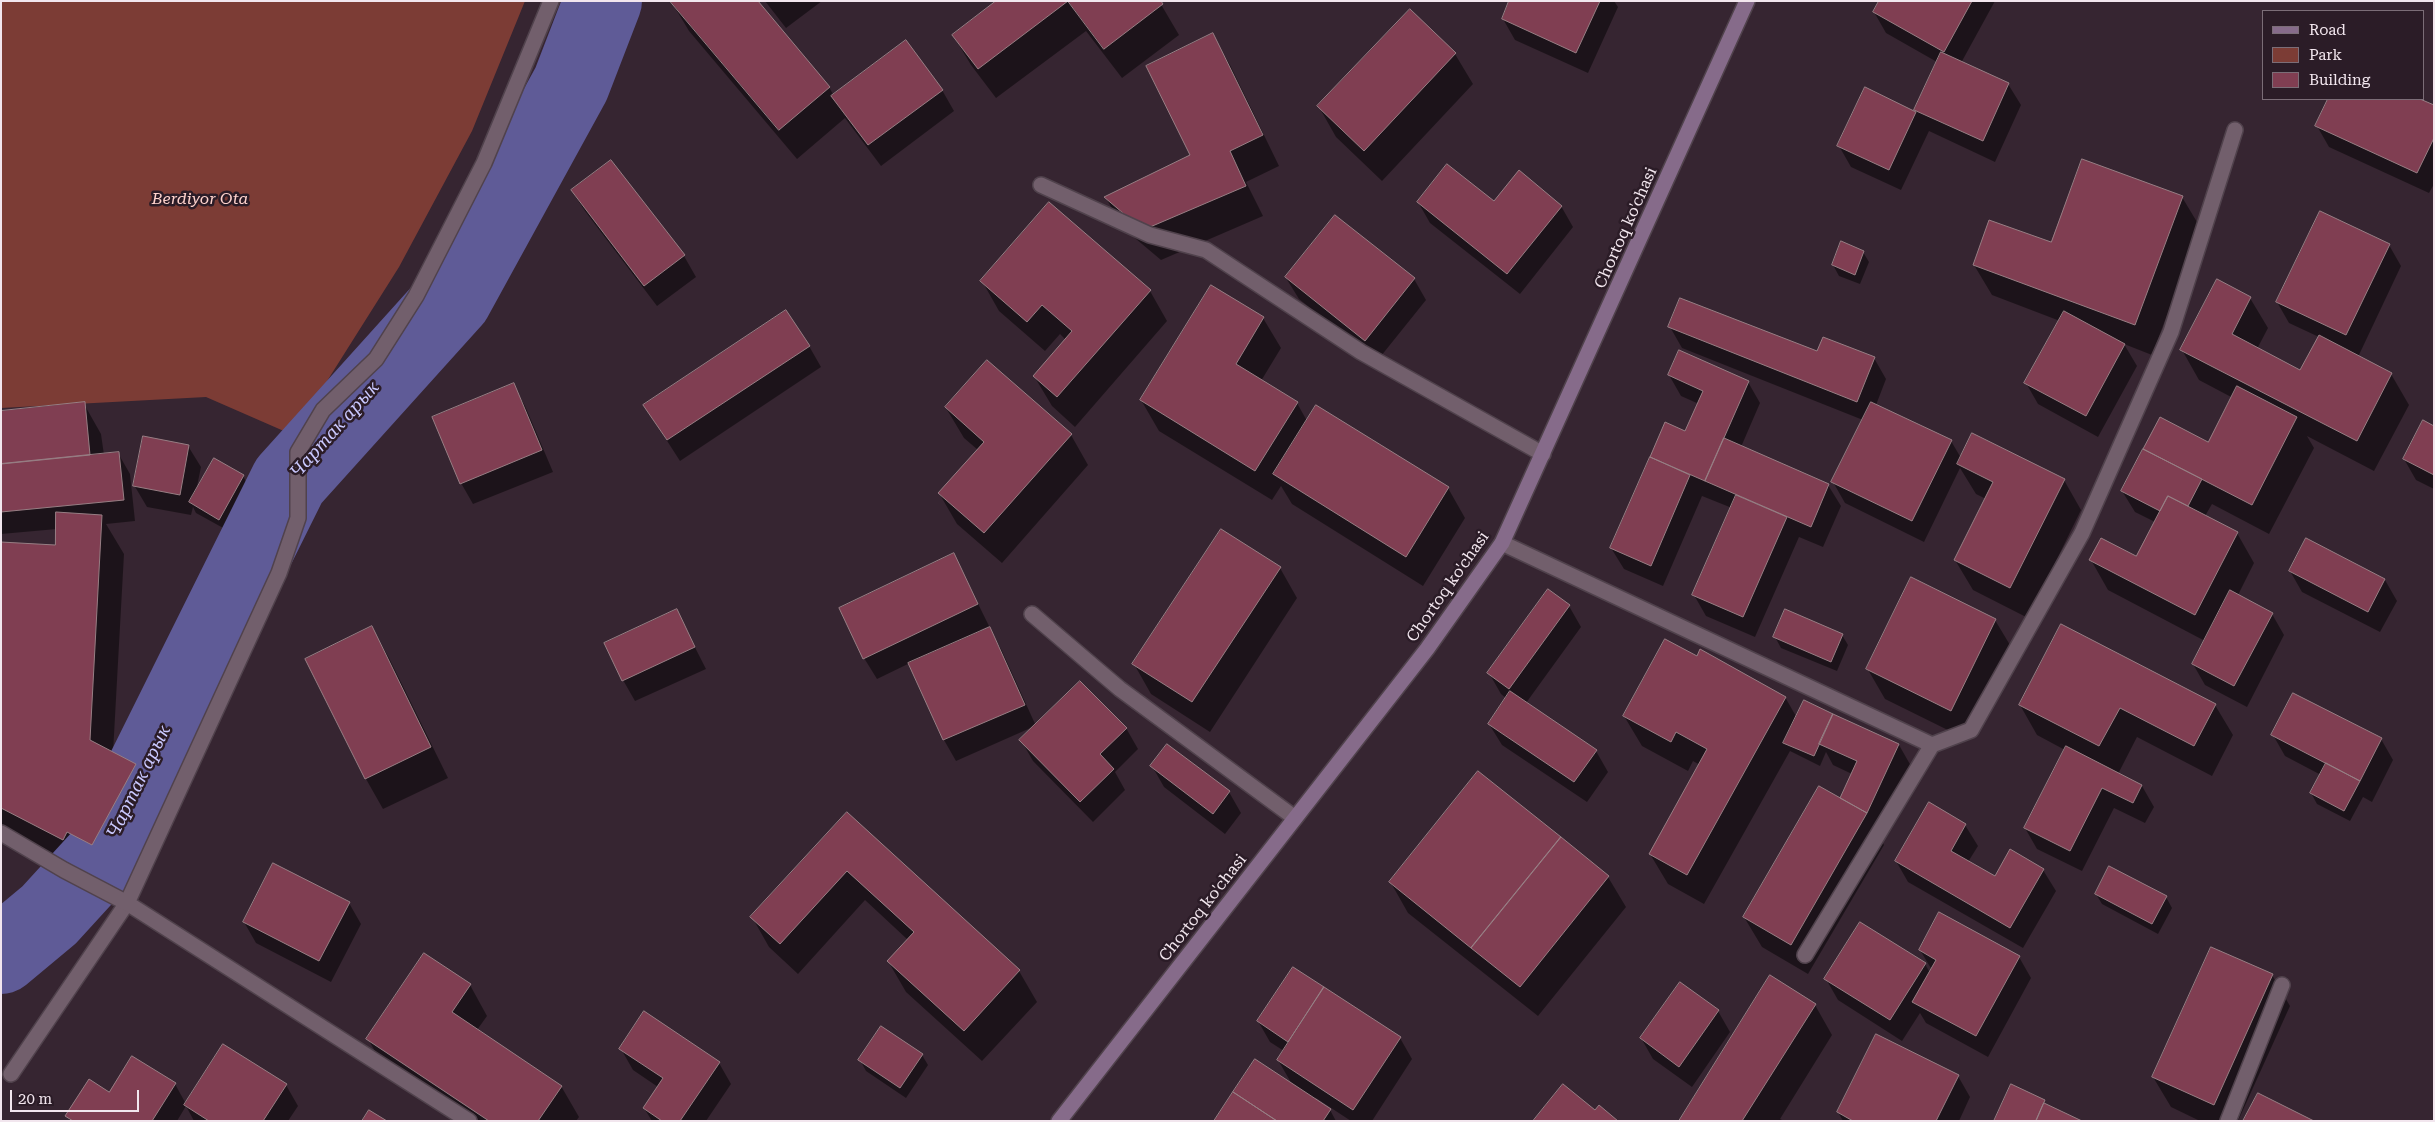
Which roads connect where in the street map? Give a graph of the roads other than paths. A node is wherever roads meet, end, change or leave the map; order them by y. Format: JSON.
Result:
{"nodes":[{"id":1,"x":551,"y":1,"type":"edge"},
{"id":2,"x":1747,"y":1,"type":"edge"},
{"id":3,"x":2234,"y":130,"type":"dead end"},
{"id":4,"x":1041,"y":185,"type":"dead end"},
{"id":5,"x":1543,"y":454,"type":"junction"},
{"id":6,"x":1502,"y":543,"type":"junction"},
{"id":7,"x":1032,"y":614,"type":"dead end"},
{"id":8,"x":1932,"y":744,"type":"junction"},
{"id":9,"x":1294,"y":818,"type":"junction"},
{"id":10,"x":1,"y":833,"type":"edge"},
{"id":11,"x":127,"y":903,"type":"junction"},
{"id":12,"x":1805,"y":955,"type":"dead end"},
{"id":13,"x":2282,"y":985,"type":"dead end"},
{"id":14,"x":11,"y":1074,"type":"dead end"},
{"id":15,"x":469,"y":1121,"type":"edge"},
{"id":16,"x":1059,"y":1121,"type":"edge"},
{"id":17,"x":2228,"y":1121,"type":"edge"}],
"edges":[{"from":1,"to":11,"type":"street"},
{"from":2,"to":5,"type":"street","name":"Chortoq ko'chasi"},
{"from":3,"to":8,"type":"street"},
{"from":4,"to":5,"type":"street"},
{"from":5,"to":6,"type":"street","name":"Chortoq ko'chasi"},
{"from":6,"to":8,"type":"street"},
{"from":6,"to":9,"type":"street","name":"Chortoq ko'chasi"},
{"from":7,"to":9,"type":"street"},
{"from":8,"to":12,"type":"street"},
{"from":9,"to":16,"type":"street","name":"Chortoq ko'chasi"},
{"from":10,"to":11,"type":"street"},
{"from":11,"to":14,"type":"street"},
{"from":11,"to":15,"type":"street"},
{"from":13,"to":17,"type":"street"}]}
